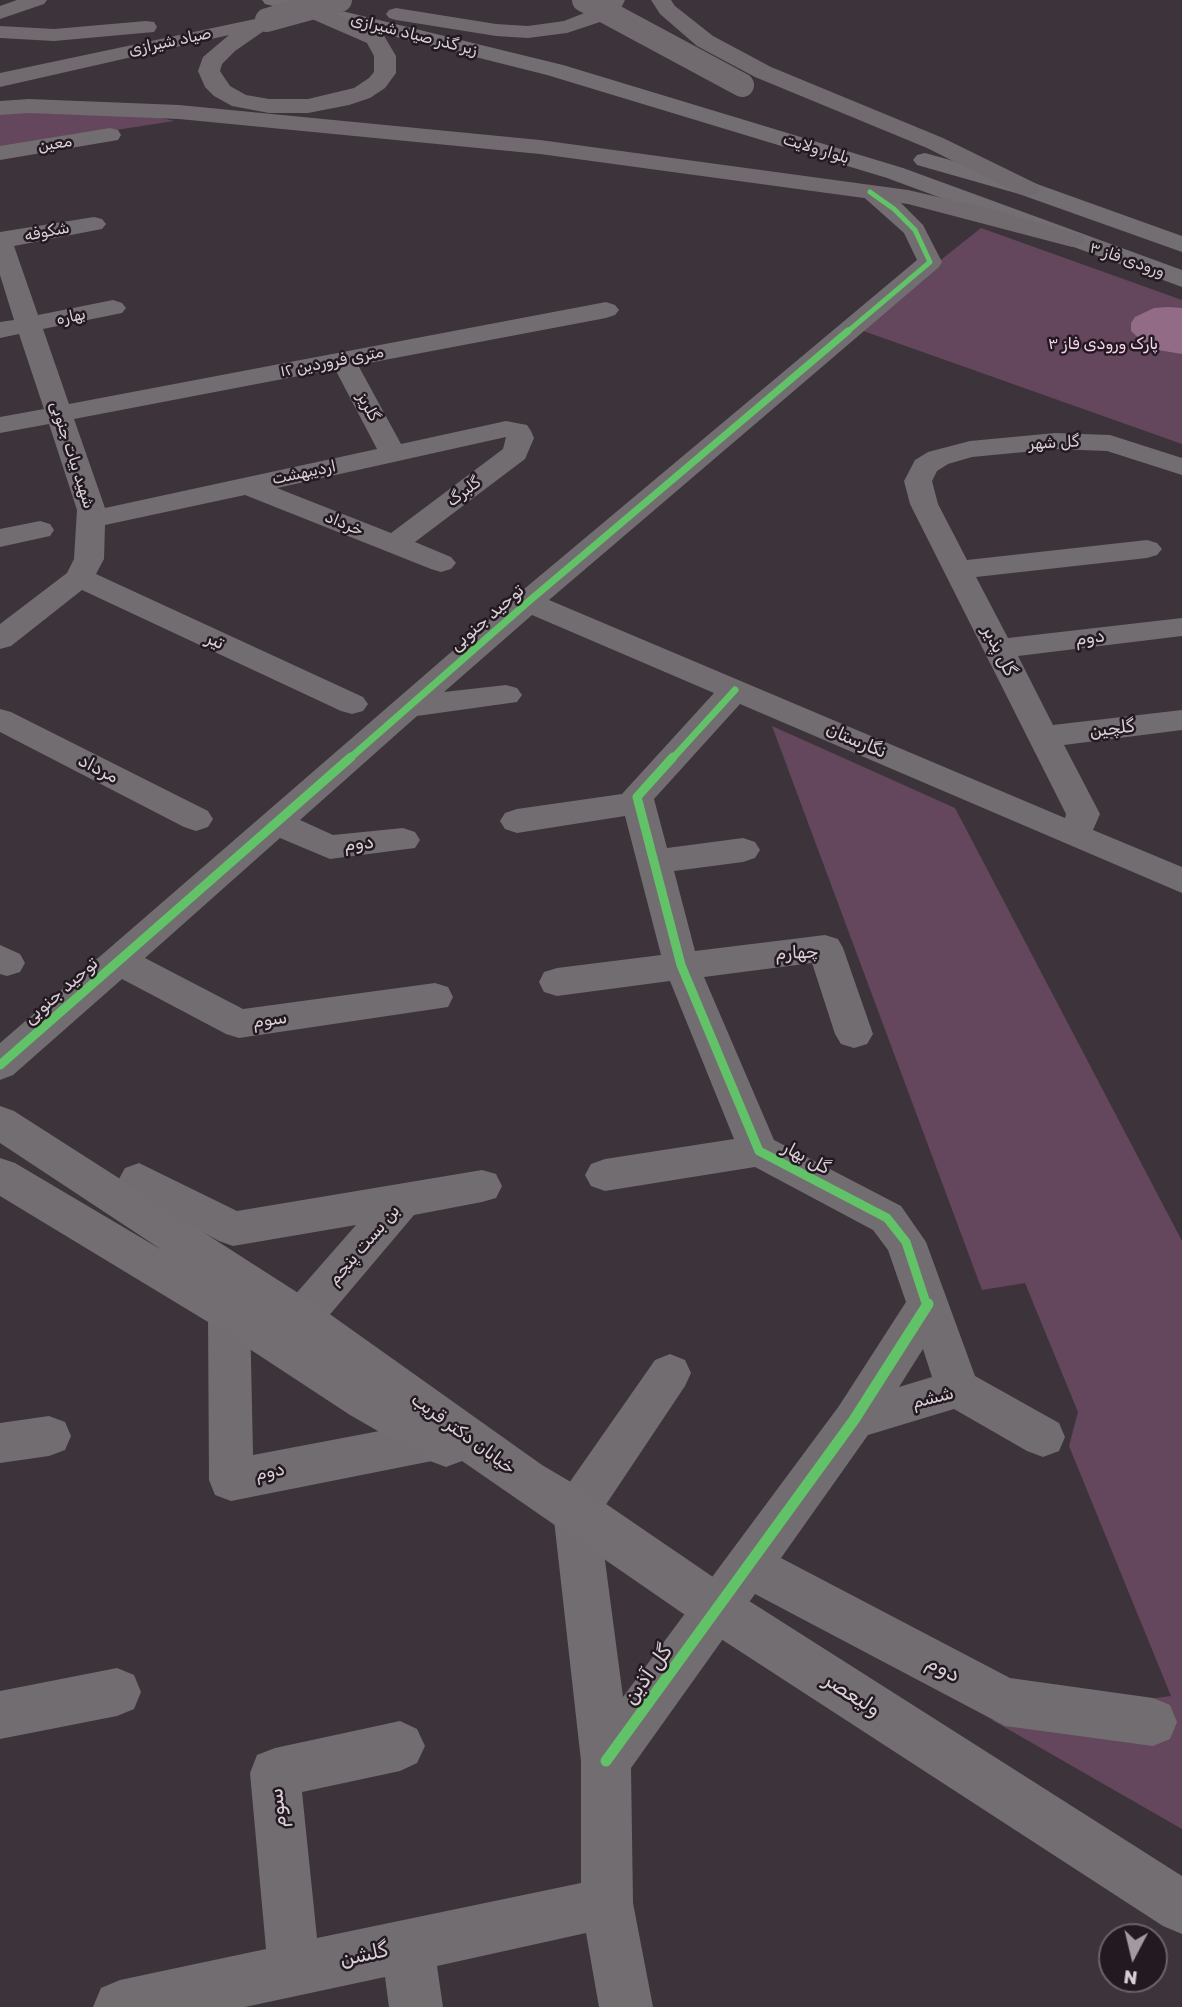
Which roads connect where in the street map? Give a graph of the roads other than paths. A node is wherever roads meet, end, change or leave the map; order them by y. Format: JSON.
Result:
{"nodes":[{"id":1,"x":37,"y":0,"type":"edge"},
{"id":2,"x":339,"y":0,"type":"edge"},
{"id":3,"x":584,"y":0,"type":"edge"},
{"id":4,"x":615,"y":0,"type":"edge"},
{"id":5,"x":661,"y":0,"type":"edge"},
{"id":6,"x":296,"y":5,"type":"junction"},
{"id":7,"x":270,"y":10,"type":"edge"},
{"id":8,"x":211,"y":12,"type":"dead end"},
{"id":9,"x":0,"y":13,"type":"edge"},
{"id":10,"x":396,"y":14,"type":"junction"},
{"id":11,"x":151,"y":26,"type":"junction"},
{"id":12,"x":0,"y":32,"type":"edge"},
{"id":13,"x":0,"y":61,"type":"edge"},
{"id":14,"x":555,"y":70,"type":"joint"},
{"id":15,"x":0,"y":80,"type":"edge"},
{"id":16,"x":0,"y":108,"type":"edge"},
{"id":17,"x":806,"y":130,"type":"joint"},
{"id":18,"x":110,"y":135,"type":"dead end"},
{"id":19,"x":0,"y":153,"type":"edge"},
{"id":20,"x":938,"y":164,"type":"junction"},
{"id":21,"x":1028,"y":190,"type":"junction"},
{"id":22,"x":870,"y":192,"type":"junction"},
{"id":23,"x":94,"y":224,"type":"dead end"},
{"id":24,"x":0,"y":240,"type":"edge"},
{"id":25,"x":1072,"y":240,"type":"junction"},
{"id":26,"x":1182,"y":244,"type":"edge"},
{"id":27,"x":1182,"y":279,"type":"edge"},
{"id":28,"x":113,"y":308,"type":"dead end"},
{"id":29,"x":606,"y":310,"type":"dead end"},
{"id":30,"x":29,"y":326,"type":"junction"},
{"id":31,"x":0,"y":330,"type":"edge"},
{"id":32,"x":343,"y":360,"type":"junction"},
{"id":33,"x":59,"y":414,"type":"junction"},
{"id":34,"x":0,"y":425,"type":"edge"},
{"id":35,"x":517,"y":431,"type":"joint"},
{"id":36,"x":393,"y":454,"type":"junction"},
{"id":37,"x":925,"y":466,"type":"joint"},
{"id":38,"x":1182,"y":467,"type":"edge"},
{"id":39,"x":246,"y":485,"type":"junction"},
{"id":40,"x":91,"y":520,"type":"junction"},
{"id":41,"x":40,"y":530,"type":"dead end"},
{"id":42,"x":0,"y":538,"type":"edge"},
{"id":43,"x":395,"y":544,"type":"junction"},
{"id":44,"x":1147,"y":550,"type":"dead end"},
{"id":45,"x":441,"y":563,"type":"dead end"},
{"id":46,"x":958,"y":570,"type":"junction"},
{"id":47,"x":79,"y":578,"type":"junction"},
{"id":48,"x":528,"y":602,"type":"junction"},
{"id":49,"x":1182,"y":627,"type":"edge"},
{"id":50,"x":0,"y":639,"type":"edge"},
{"id":51,"x":998,"y":649,"type":"junction"},
{"id":52,"x":735,"y":690,"type":"junction"},
{"id":53,"x":506,"y":695,"type":"dead end"},
{"id":54,"x":352,"y":704,"type":"dead end"},
{"id":55,"x":409,"y":707,"type":"junction"},
{"id":56,"x":0,"y":719,"type":"edge"},
{"id":57,"x":1182,"y":720,"type":"edge"},
{"id":58,"x":1043,"y":737,"type":"junction"},
{"id":59,"x":639,"y":803,"type":"junction"},
{"id":60,"x":196,"y":819,"type":"dead end"},
{"id":61,"x":517,"y":821,"type":"dead end"},
{"id":62,"x":278,"y":824,"type":"junction"},
{"id":63,"x":1074,"y":835,"type":"junction"},
{"id":64,"x":403,"y":840,"type":"dead end"},
{"id":65,"x":743,"y":850,"type":"dead end"},
{"id":66,"x":654,"y":862,"type":"junction"},
{"id":67,"x":1172,"y":872,"type":"edge"},
{"id":68,"x":1182,"y":895,"type":"edge"},
{"id":69,"x":1182,"y":910,"type":"edge"},
{"id":70,"x":120,"y":961,"type":"junction"},
{"id":71,"x":681,"y":965,"type":"junction"},
{"id":72,"x":557,"y":982,"type":"dead end"},
{"id":73,"x":435,"y":997,"type":"dead end"},
{"id":74,"x":854,"y":1034,"type":"dead end"},
{"id":75,"x":0,"y":1065,"type":"edge"},
{"id":76,"x":0,"y":1122,"type":"edge"},
{"id":77,"x":759,"y":1151,"type":"junction"},
{"id":78,"x":0,"y":1175,"type":"edge"},
{"id":79,"x":606,"y":1175,"type":"dead end"},
{"id":80,"x":139,"y":1179,"type":"dead end"},
{"id":81,"x":482,"y":1186,"type":"dead end"},
{"id":82,"x":402,"y":1201,"type":"junction"},
{"id":83,"x":928,"y":1304,"type":"junction"},
{"id":84,"x":229,"y":1312,"type":"junction"},
{"id":85,"x":301,"y":1318,"type":"junction"},
{"id":86,"x":670,"y":1373,"type":"dead end"},
{"id":87,"x":958,"y":1389,"type":"junction"},
{"id":88,"x":854,"y":1420,"type":"junction"},
{"id":89,"x":49,"y":1436,"type":"dead end"},
{"id":90,"x":1043,"y":1437,"type":"dead end"},
{"id":91,"x":432,"y":1441,"type":"junction"},
{"id":92,"x":0,"y":1443,"type":"edge"},
{"id":93,"x":525,"y":1480,"type":"junction"},
{"id":94,"x":576,"y":1511,"type":"junction"},
{"id":95,"x":750,"y":1566,"type":"junction"},
{"id":96,"x":718,"y":1609,"type":"junction"},
{"id":97,"x":117,"y":1692,"type":"dead end"},
{"id":98,"x":0,"y":1715,"type":"edge"},
{"id":99,"x":1153,"y":1722,"type":"dead end"},
{"id":100,"x":400,"y":1746,"type":"dead end"},
{"id":101,"x":606,"y":1761,"type":"junction"},
{"id":102,"x":607,"y":1903,"type":"junction"},
{"id":103,"x":1182,"y":1907,"type":"edge"},
{"id":104,"x":408,"y":1946,"type":"junction"},
{"id":105,"x":294,"y":1970,"type":"junction"},
{"id":106,"x":120,"y":2007,"type":"edge"},
{"id":107,"x":416,"y":2007,"type":"edge"},
{"id":108,"x":626,"y":2007,"type":"edge"}],
"edges":[{"from":1,"to":9,"type":"highway"},
{"from":2,"to":7,"type":"highway","name":"صیاد شیرازی","bridge":true},
{"from":2,"to":10,"type":"main road","name":"زیر گذر صیاد شیرازی"},
{"from":3,"to":20,"type":"highway","bridge":true},
{"from":4,"to":10,"type":"highway"},
{"from":5,"to":21,"type":"highway"},
{"from":6,"to":7,"type":"main road","name":"زیر گذر صیاد شیرازی"},
{"from":6,"to":7,"type":"highway"},
{"from":6,"to":14,"type":"main road","name":"زیر گذر صیاد شیرازی"},
{"from":7,"to":15,"type":"highway","name":"صیاد شیرازی"},
{"from":8,"to":11,"type":"highway","name":"صیاد شیرازی"},
{"from":10,"to":17,"type":"main road","name":"زیر گذر صیاد شیرازی"},
{"from":11,"to":12,"type":"highway"},
{"from":11,"to":13,"type":"highway","name":"صیاد شیرازی"},
{"from":14,"to":25,"type":"main road","name":"بلوار ولایت"},
{"from":16,"to":22,"type":"highway"},
{"from":17,"to":20,"type":"main road","name":"بلوار ولایت"},
{"from":18,"to":19,"type":"street","name":"معین"},
{"from":20,"to":21,"type":"main road","name":"بلوار ولایت"},
{"from":21,"to":26,"type":"main road","name":"بلوار ولایت"},
{"from":22,"to":25,"type":"highway"},
{"from":22,"to":48,"type":"street","name":"توحید جنوبی"},
{"from":23,"to":24,"type":"street","name":"شکوفه"},
{"from":24,"to":30,"type":"street","name":"شهید بیات جنوبی"},
{"from":25,"to":27,"type":"main road","name":"ورودی فاز ۳"},
{"from":28,"to":30,"type":"street","name":"بهاره"},
{"from":29,"to":32,"type":"street","name":"۱۲ متری فروردین"},
{"from":30,"to":31,"type":"street","name":"بهاره"},
{"from":30,"to":33,"type":"street","name":"شهید بیات جنوبی"},
{"from":32,"to":33,"type":"street","name":"۱۲ متری فروردین"},
{"from":32,"to":36,"type":"street","name":"گلریز"},
{"from":33,"to":34,"type":"street","name":"۱۲ متری فروردین"},
{"from":33,"to":40,"type":"street","name":"شهید بیات جنوبی"},
{"from":35,"to":36,"type":"street","name":"اردیبهشت"},
{"from":35,"to":43,"type":"street","name":"گلبرگ"},
{"from":36,"to":39,"type":"street","name":"اردیبهشت"},
{"from":37,"to":38,"type":"street","name":"گل شهر"},
{"from":37,"to":46,"type":"street","name":"گل پذیر"},
{"from":39,"to":40,"type":"street","name":"اردیبهشت"},
{"from":39,"to":43,"type":"street","name":"خرداد"},
{"from":40,"to":47,"type":"street","name":"شهید بیات جنوبی"},
{"from":41,"to":42,"type":"street"},
{"from":43,"to":45,"type":"street","name":"خرداد"},
{"from":44,"to":46,"type":"lane"},
{"from":46,"to":51,"type":"street","name":"گل پذیر"},
{"from":47,"to":50,"type":"street"},
{"from":47,"to":54,"type":"street","name":"تیر"},
{"from":48,"to":52,"type":"street","name":"نگارستان"},
{"from":48,"to":55,"type":"street","name":"توحید جنوبی"},
{"from":49,"to":51,"type":"street","name":"دوم"},
{"from":51,"to":58,"type":"street","name":"گل پذیر"},
{"from":52,"to":59,"type":"street"},
{"from":52,"to":63,"type":"street","name":"نگارستان"},
{"from":53,"to":55,"type":"street"},
{"from":55,"to":62,"type":"street","name":"توحید جنوبی"},
{"from":56,"to":60,"type":"street","name":"مرداد"},
{"from":57,"to":58,"type":"street","name":"گلچین"},
{"from":58,"to":63,"type":"street","name":"گل پذیر"},
{"from":59,"to":61,"type":"street"},
{"from":59,"to":66,"type":"street","name":"گل بهار"},
{"from":62,"to":64,"type":"street","name":"دوم"},
{"from":62,"to":70,"type":"street","name":"توحید جنوبی"},
{"from":63,"to":67,"type":"street","name":"نگارستان"},
{"from":65,"to":66,"type":"street"},
{"from":66,"to":71,"type":"street","name":"گل بهار"},
{"from":68,"to":69,"type":"street"},
{"from":70,"to":73,"type":"street","name":"سوم"},
{"from":70,"to":75,"type":"street","name":"توحید جنوبی"},
{"from":71,"to":72,"type":"street"},
{"from":71,"to":74,"type":"street","name":"چهارم"},
{"from":71,"to":77,"type":"street","name":"گل بهار"},
{"from":76,"to":85,"type":"main road","name":"خیابان دکتر قریب"},
{"from":77,"to":79,"type":"street"},
{"from":77,"to":83,"type":"street","name":"گل بهار"},
{"from":78,"to":84,"type":"main road","name":"خیابان دکتر قریب"},
{"from":80,"to":82,"type":"street"},
{"from":81,"to":82,"type":"street","name":"بن بست پنجم"},
{"from":82,"to":85,"type":"street","name":"بن بست پنجم"},
{"from":83,"to":87,"type":"street","name":"گل بهار"},
{"from":83,"to":88,"type":"street"},
{"from":84,"to":91,"type":"main road","name":"خیابان دکتر قریب"},
{"from":84,"to":91,"type":"street","name":"دوم"},
{"from":85,"to":93,"type":"main road","name":"خیابان دکتر قریب"},
{"from":86,"to":94,"type":"street"},
{"from":87,"to":88,"type":"street","name":"ششم"},
{"from":87,"to":90,"type":"street","name":"ششم"},
{"from":88,"to":95,"type":"street"},
{"from":89,"to":92,"type":"street"},
{"from":91,"to":93,"type":"main road","name":"خیابان دکتر قریب"},
{"from":93,"to":94,"type":"main road","name":"ولیعصر"},
{"from":94,"to":96,"type":"main road","name":"ولیعصر"},
{"from":94,"to":101,"type":"street","name":"گل آذین"},
{"from":95,"to":96,"type":"street"},
{"from":95,"to":99,"type":"street","name":"دوم"},
{"from":96,"to":101,"type":"street","name":"گل آذین"},
{"from":96,"to":103,"type":"main road","name":"ولیعصر"},
{"from":97,"to":98,"type":"street"},
{"from":100,"to":105,"type":"street","name":"سوم"},
{"from":101,"to":102,"type":"street","name":"گل آذین"},
{"from":102,"to":104,"type":"street","name":"گلشن"},
{"from":102,"to":108,"type":"street","name":"گل آذین"},
{"from":104,"to":105,"type":"street","name":"گلشن"},
{"from":104,"to":107,"type":"street"},
{"from":105,"to":106,"type":"street","name":"گلشن"}]}
